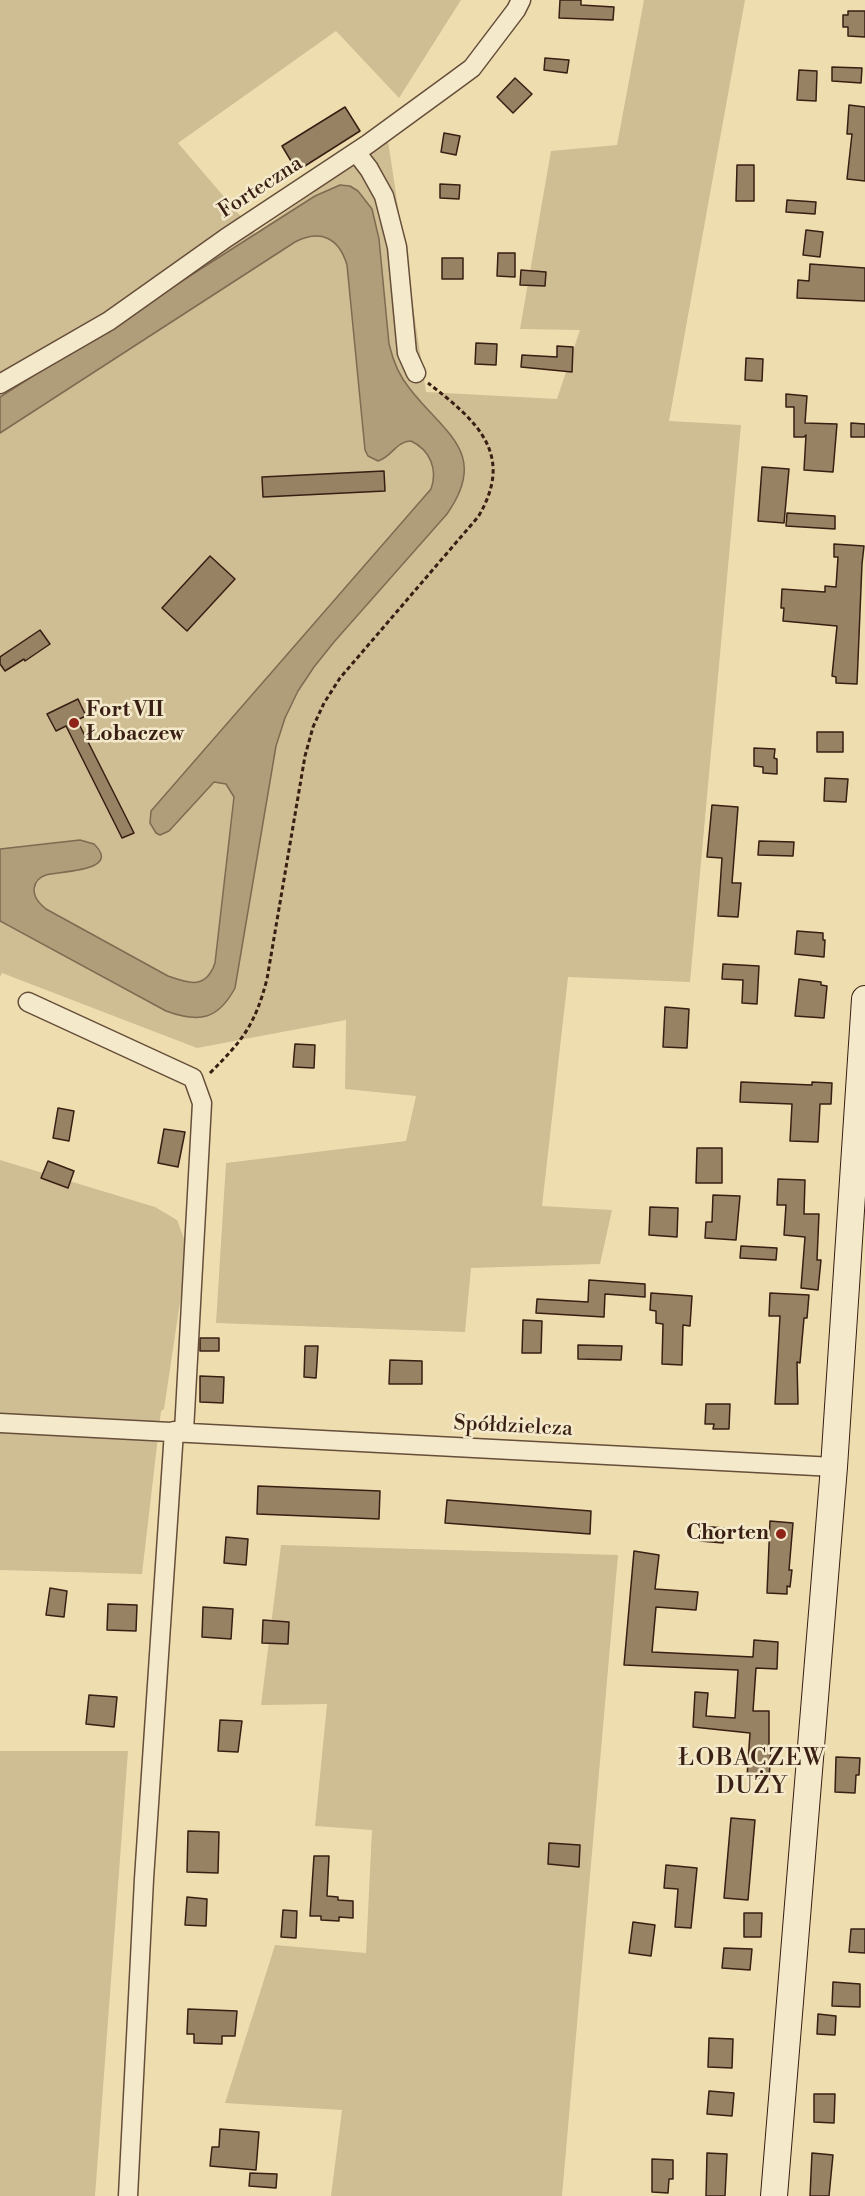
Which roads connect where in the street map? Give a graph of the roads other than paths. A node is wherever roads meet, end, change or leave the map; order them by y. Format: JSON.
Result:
{"nodes":[{"id":1,"x":521,"y":0,"type":"edge"},
{"id":2,"x":356,"y":152,"type":"junction"},
{"id":3,"x":416,"y":373,"type":"road end"},
{"id":4,"x":0,"y":384,"type":"edge"},
{"id":5,"x":865,"y":999,"type":"edge"},
{"id":6,"x":28,"y":1002,"type":"dead end"},
{"id":7,"x":0,"y":1423,"type":"edge"},
{"id":8,"x":182,"y":1431,"type":"junction"},
{"id":9,"x":834,"y":1467,"type":"junction"},
{"id":10,"x":128,"y":2196,"type":"edge"},
{"id":11,"x":774,"y":2196,"type":"edge"}],
"edges":[{"from":1,"to":2,"type":"street","name":"Forteczna"},
{"from":2,"to":3,"type":"street"},
{"from":2,"to":4,"type":"street","name":"Forteczna"},
{"from":5,"to":9,"type":"main road"},
{"from":6,"to":8,"type":"street"},
{"from":7,"to":8,"type":"street","name":"Spółdzielcza"},
{"from":8,"to":9,"type":"street","name":"Spółdzielcza"},
{"from":8,"to":10,"type":"street"},
{"from":9,"to":11,"type":"main road"}]}
